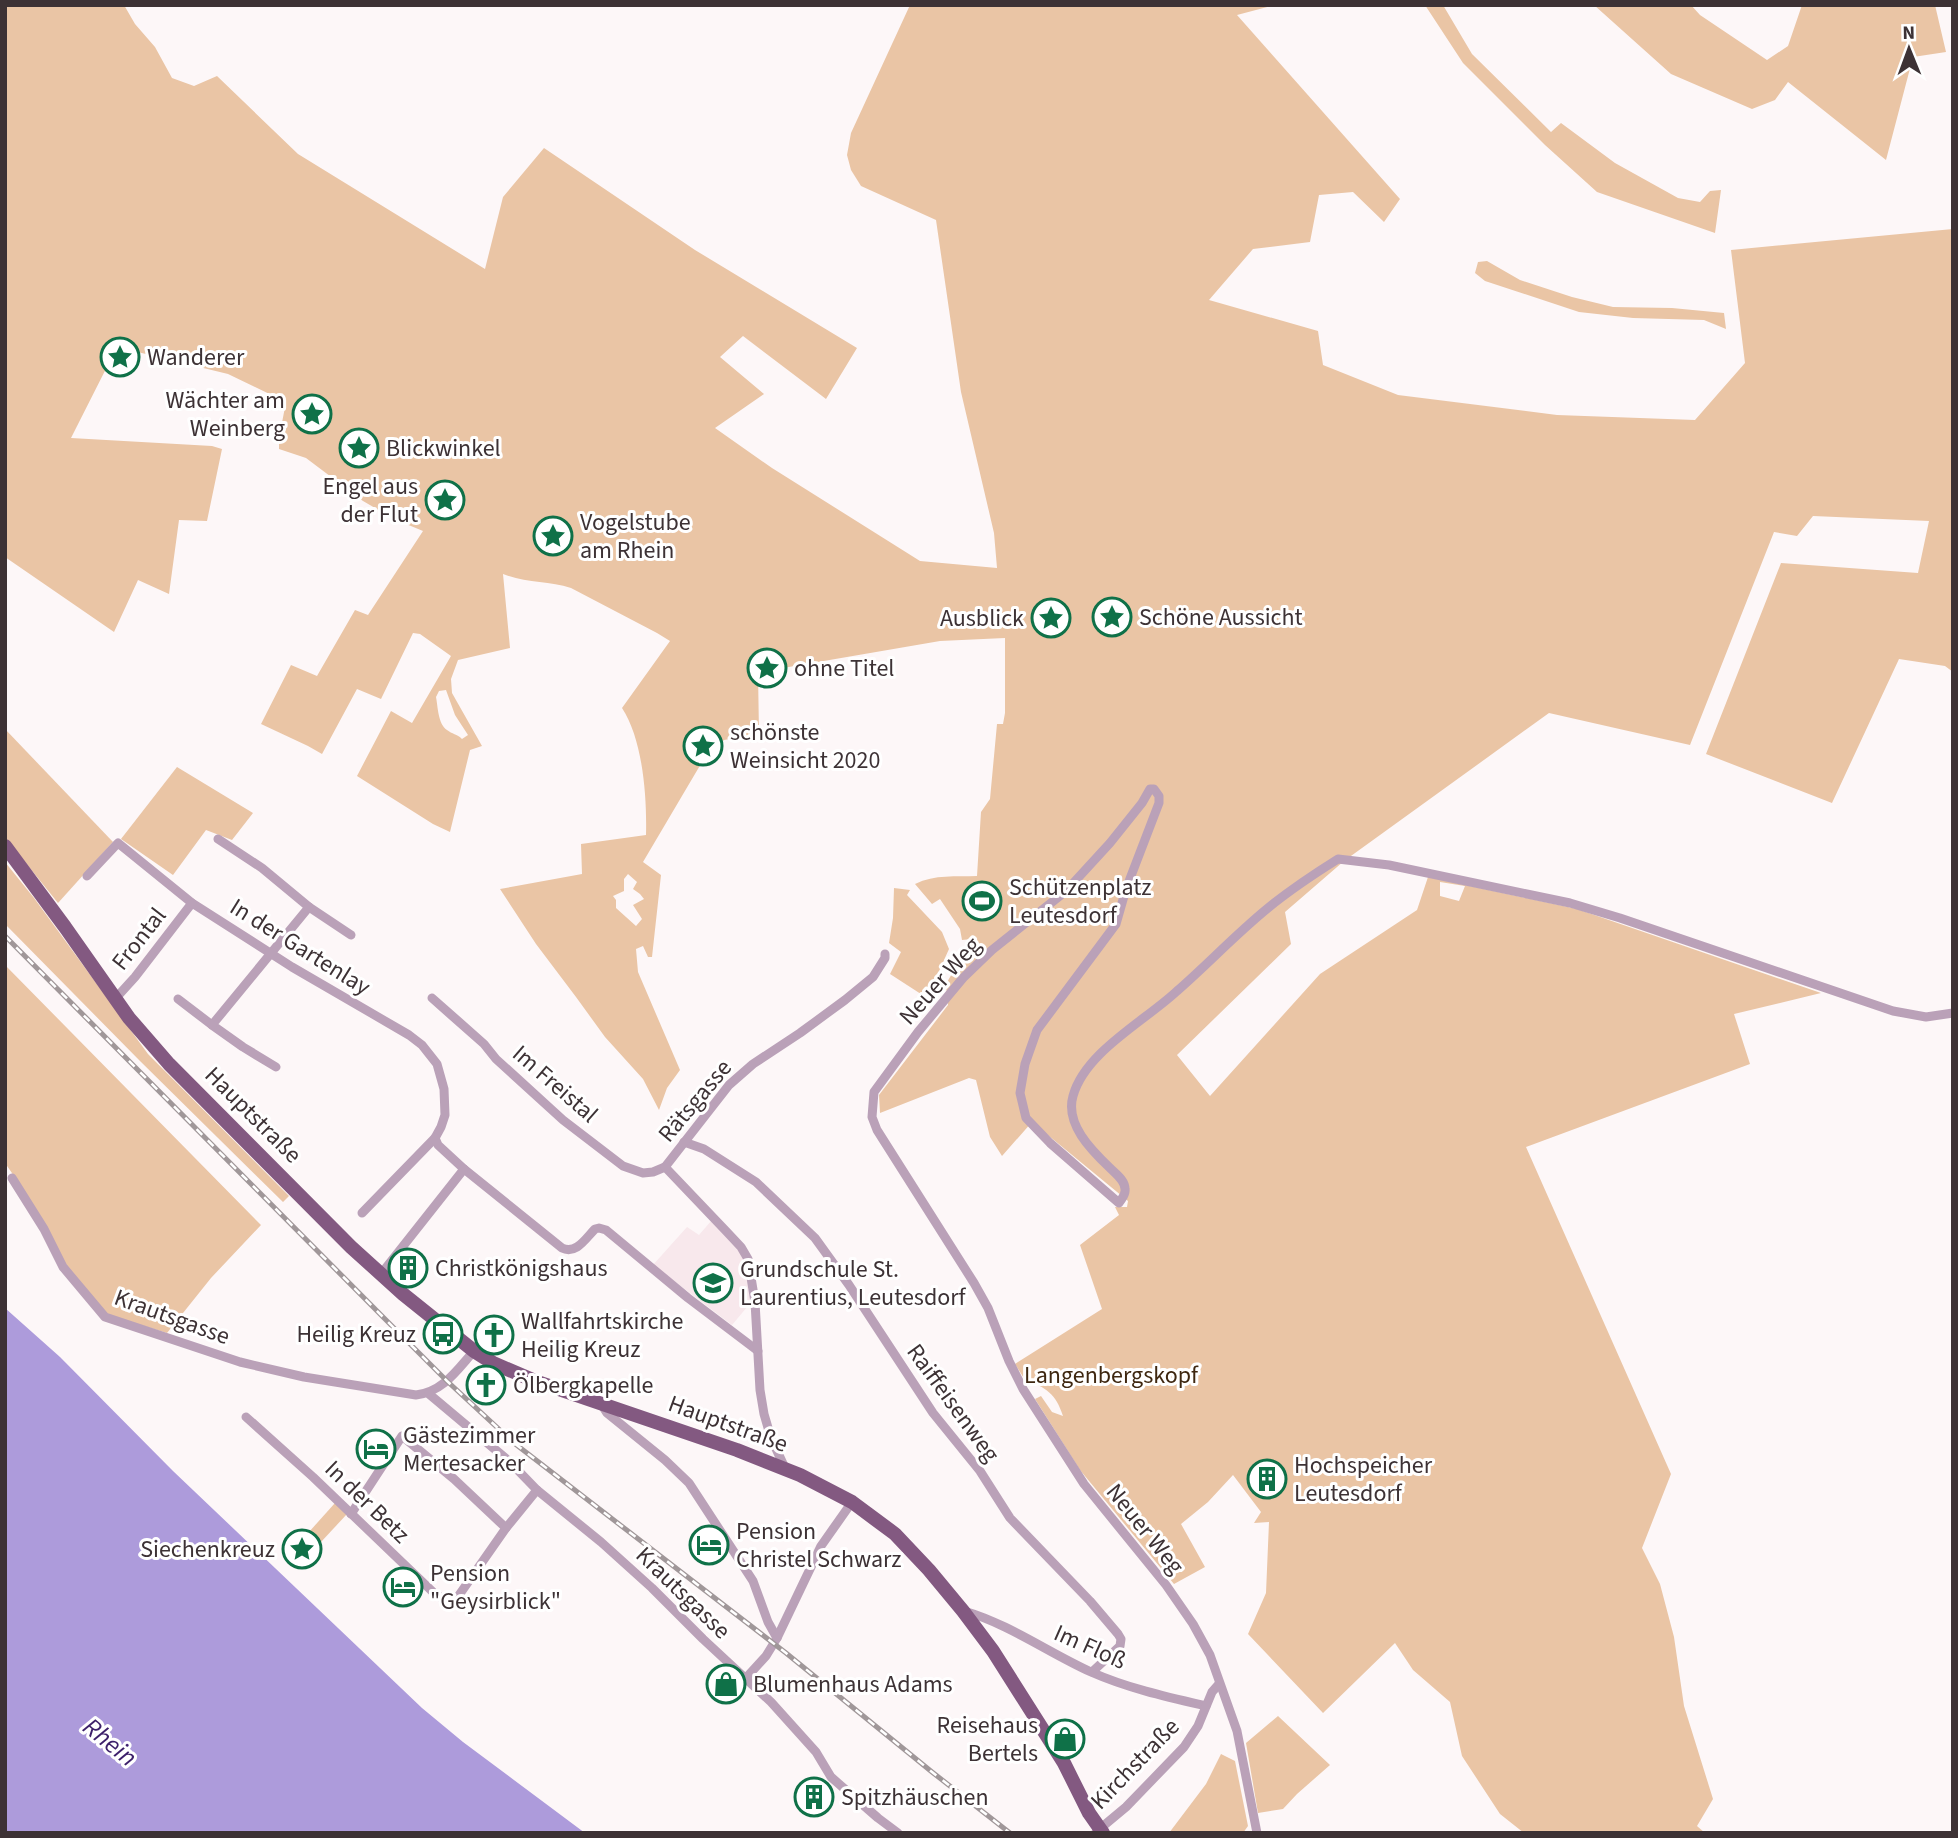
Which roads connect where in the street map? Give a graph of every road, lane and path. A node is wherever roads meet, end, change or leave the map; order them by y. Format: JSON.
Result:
{"nodes":[{"id":1,"x":218,"y":839,"type":"dead end"},
{"id":2,"x":5,"y":846,"type":"edge"},
{"id":3,"x":87,"y":876,"type":"dead end"},
{"id":4,"x":192,"y":903,"type":"junction"},
{"id":5,"x":309,"y":907,"type":"junction"},
{"id":6,"x":351,"y":935,"type":"dead end"},
{"id":7,"x":271,"y":954,"type":"junction"},
{"id":8,"x":885,"y":954,"type":"dead end"},
{"id":9,"x":432,"y":998,"type":"dead end"},
{"id":10,"x":115,"y":999,"type":"junction"},
{"id":11,"x":178,"y":999,"type":"dead end"},
{"id":12,"x":1953,"y":1013,"type":"edge"},
{"id":13,"x":212,"y":1025,"type":"junction"},
{"id":14,"x":276,"y":1067,"type":"dead end"},
{"id":15,"x":435,"y":1138,"type":"junction"},
{"id":16,"x":684,"y":1142,"type":"junction"},
{"id":17,"x":665,"y":1167,"type":"junction"},
{"id":18,"x":464,"y":1169,"type":"junction"},
{"id":19,"x":12,"y":1178,"type":"dead end"},
{"id":20,"x":362,"y":1213,"type":"dead end"},
{"id":21,"x":381,"y":1274,"type":"junction"},
{"id":22,"x":474,"y":1351,"type":"junction"},
{"id":23,"x":758,"y":1351,"type":"junction"},
{"id":24,"x":429,"y":1394,"type":"junction"},
{"id":25,"x":602,"y":1405,"type":"junction"},
{"id":26,"x":246,"y":1417,"type":"dead end"},
{"id":27,"x":785,"y":1468,"type":"junction"},
{"id":28,"x":537,"y":1490,"type":"junction"},
{"id":29,"x":852,"y":1502,"type":"junction"},
{"id":30,"x":351,"y":1514,"type":"junction"},
{"id":31,"x":506,"y":1528,"type":"junction"},
{"id":32,"x":963,"y":1611,"type":"junction"},
{"id":33,"x":776,"y":1638,"type":"junction"},
{"id":34,"x":1092,"y":1672,"type":"junction"},
{"id":35,"x":745,"y":1679,"type":"junction"},
{"id":36,"x":1219,"y":1684,"type":"junction"},
{"id":37,"x":1206,"y":1706,"type":"junction"},
{"id":38,"x":1099,"y":1831,"type":"edge"},
{"id":39,"x":898,"y":1833,"type":"edge"},
{"id":40,"x":1256,"y":1833,"type":"edge"}],
"edges":[{"from":1,"to":5,"type":"street"},
{"from":2,"to":10,"type":"main road","name":"Hauptstraße"},
{"from":3,"to":4,"type":"street","name":"In der Gartenlay"},
{"from":4,"to":7,"type":"street","name":"In der Gartenlay"},
{"from":4,"to":10,"type":"street","name":"Frontal"},
{"from":5,"to":6,"type":"street"},
{"from":5,"to":7,"type":"street"},
{"from":7,"to":13,"type":"street"},
{"from":7,"to":15,"type":"street","name":"In der Gartenlay"},
{"from":8,"to":16,"type":"street","name":"Rätsgasse"},
{"from":9,"to":17,"type":"street","name":"Im Freistal"},
{"from":10,"to":21,"type":"main road","name":"Hauptstraße"},
{"from":11,"to":13,"type":"street"},
{"from":12,"to":36,"type":"street","name":"Neuer Weg"},
{"from":13,"to":14,"type":"street"},
{"from":15,"to":18,"type":"street"},
{"from":15,"to":20,"type":"street"},
{"from":16,"to":17,"type":"street","name":"Rätsgasse"},
{"from":16,"to":34,"type":"street","name":"Raiffeisenweg"},
{"from":17,"to":23,"type":"street","name":"Rätsgasse"},
{"from":18,"to":21,"type":"street"},
{"from":18,"to":23,"type":"street"},
{"from":19,"to":24,"type":"street","name":"Krautsgasse"},
{"from":21,"to":22,"type":"main road","name":"Hauptstraße"},
{"from":22,"to":24,"type":"street"},
{"from":22,"to":25,"type":"main road","name":"Hauptstraße"},
{"from":23,"to":27,"type":"street","name":"Rätsgasse"},
{"from":24,"to":28,"type":"street","name":"Krautsgasse"},
{"from":25,"to":27,"type":"main road","name":"Hauptstraße"},
{"from":25,"to":33,"type":"street"},
{"from":26,"to":30,"type":"street","name":"In der Betz"},
{"from":27,"to":29,"type":"main road","name":"Hauptstraße"},
{"from":28,"to":31,"type":"street","name":"In der Betz"},
{"from":28,"to":35,"type":"street","name":"Krautsgasse"},
{"from":29,"to":32,"type":"main road","name":"Hauptstraße"},
{"from":29,"to":33,"type":"street"},
{"from":30,"to":31,"type":"street","name":"In der Betz"},
{"from":30,"to":31,"type":"street"},
{"from":32,"to":34,"type":"street","name":"Im Floß"},
{"from":32,"to":38,"type":"main road","name":"Hauptstraße"},
{"from":33,"to":35,"type":"street"},
{"from":34,"to":37,"type":"street","name":"Im Floß"},
{"from":35,"to":39,"type":"street","name":"Krautsgasse"},
{"from":36,"to":37,"type":"street","name":"Kirchstraße"},
{"from":36,"to":40,"type":"street","name":"Neuer Weg"},
{"from":37,"to":38,"type":"street","name":"Kirchstraße"}]}
